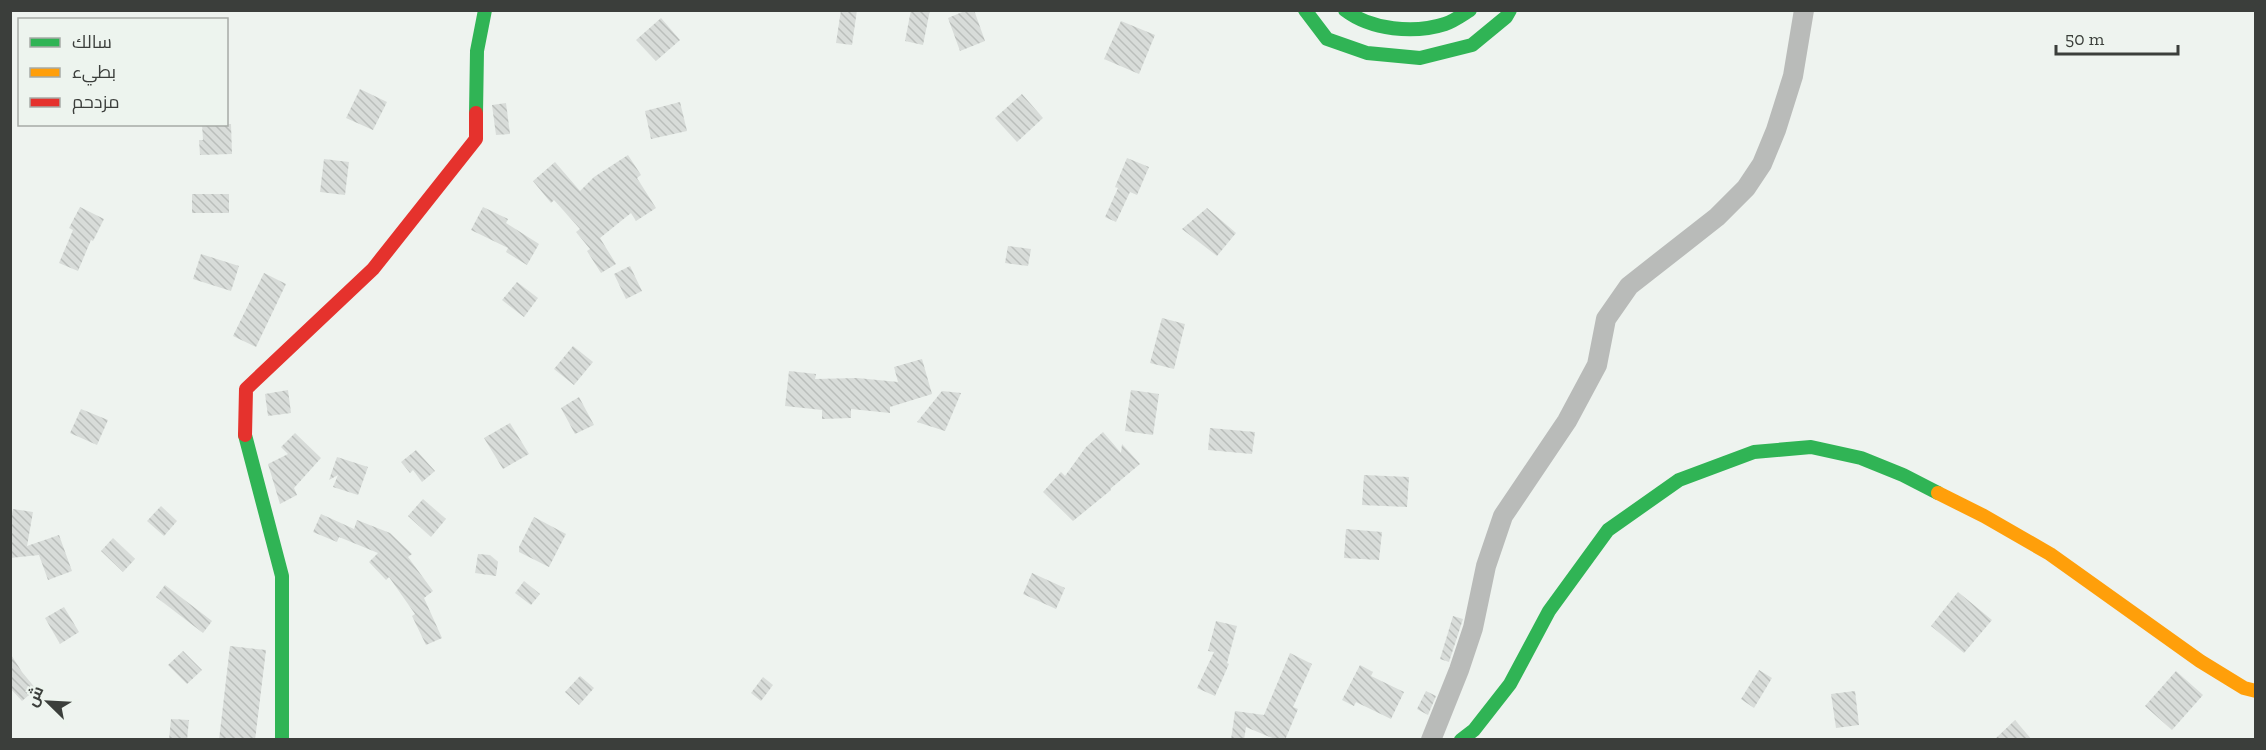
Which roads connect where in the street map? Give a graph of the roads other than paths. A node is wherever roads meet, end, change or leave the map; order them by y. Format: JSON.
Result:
{"nodes":[{"id":1,"x":485,"y":10,"type":"edge"},
{"id":2,"x":1305,"y":10,"type":"edge"},
{"id":3,"x":1345,"y":10,"type":"edge"},
{"id":4,"x":1470,"y":10,"type":"edge"},
{"id":5,"x":1510,"y":10,"type":"edge"},
{"id":6,"x":1804,"y":10,"type":"edge"},
{"id":7,"x":2256,"y":691,"type":"edge"},
{"id":8,"x":282,"y":740,"type":"edge"},
{"id":9,"x":1431,"y":740,"type":"edge"},
{"id":10,"x":1461,"y":740,"type":"edge"}],
"edges":[{"from":1,"to":8,"type":"street"},
{"from":2,"to":5,"type":"street"},
{"from":3,"to":4,"type":"street"},
{"from":6,"to":9,"type":"street"},
{"from":7,"to":10,"type":"street"}]}
